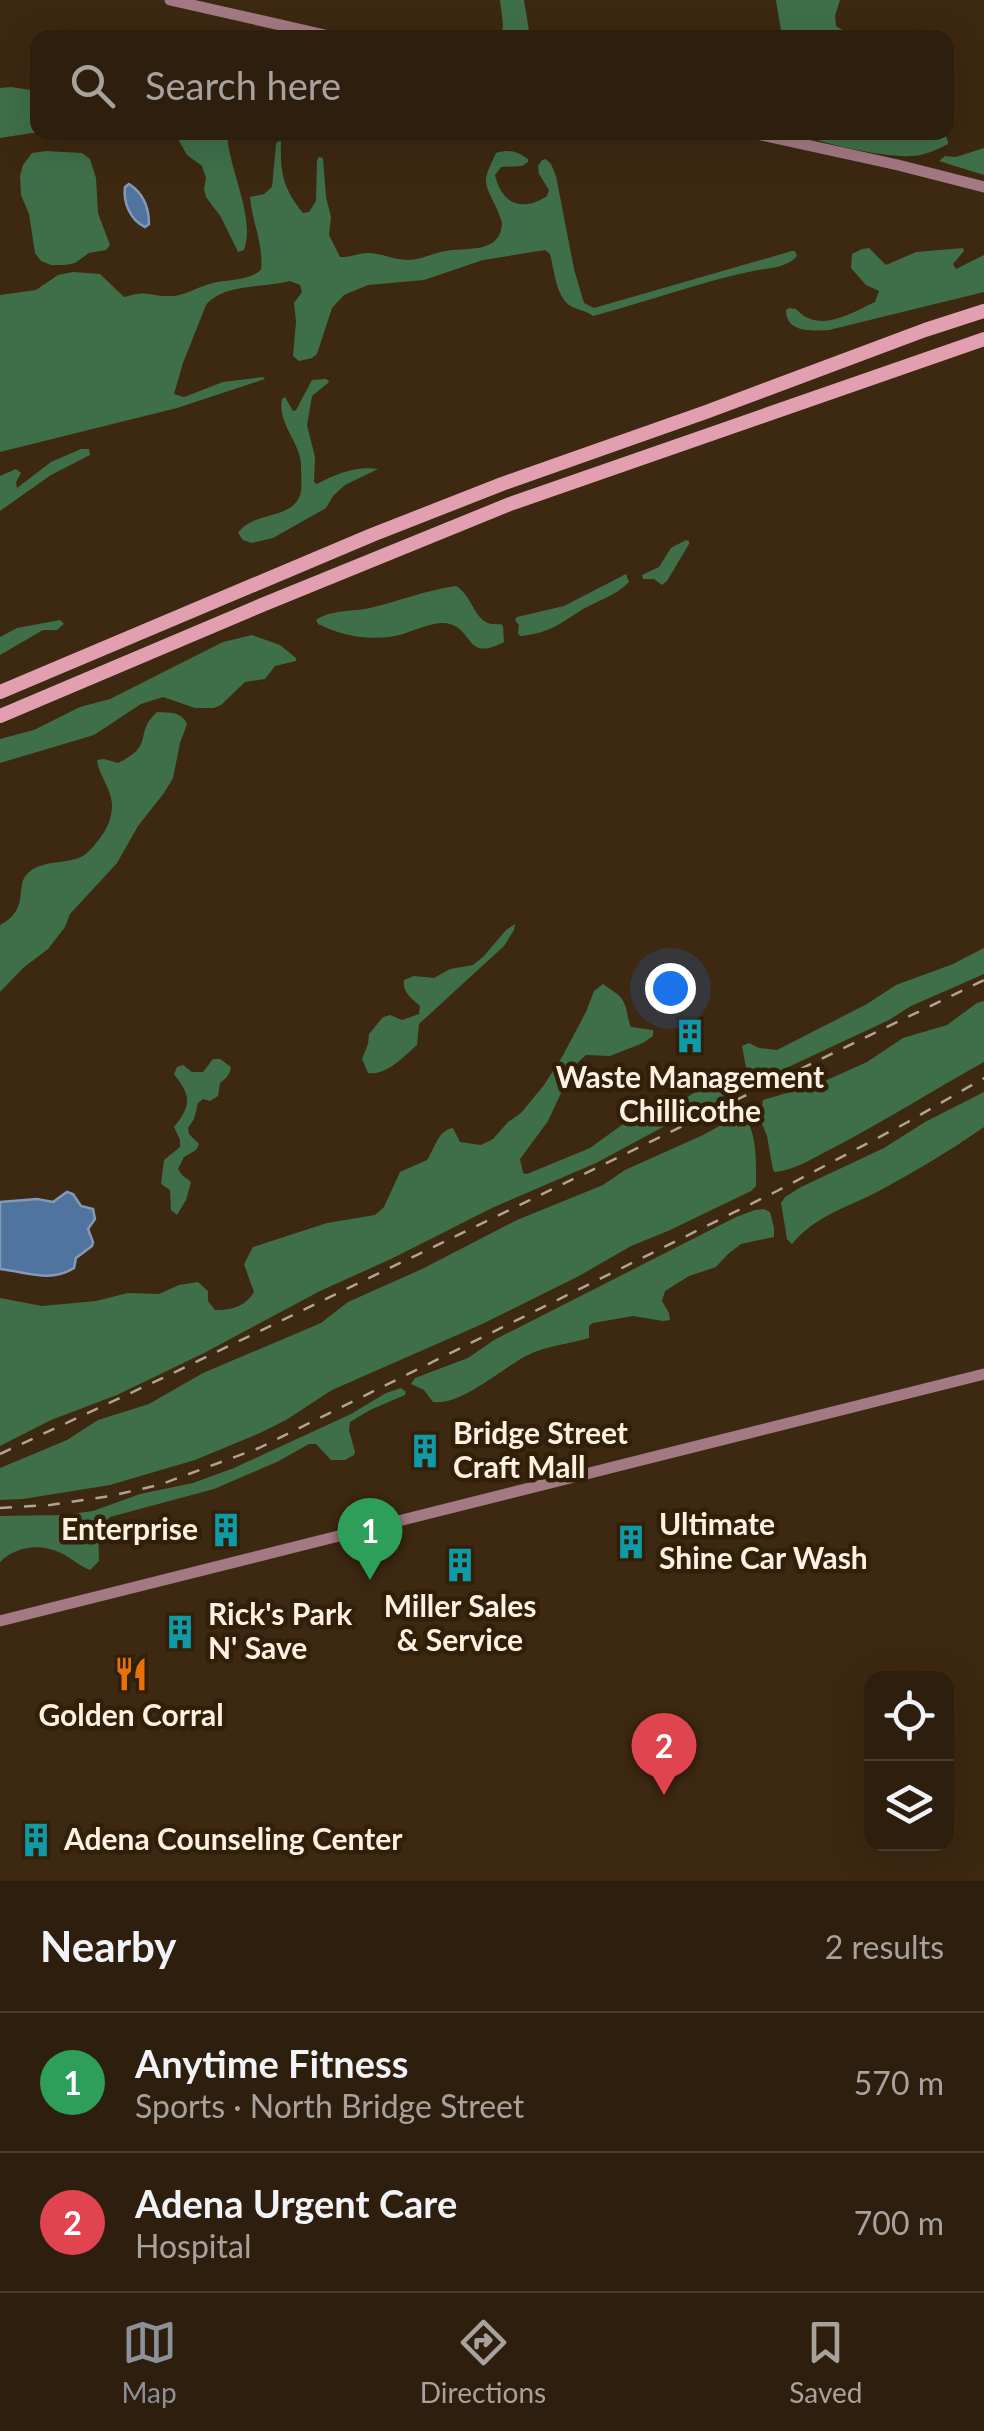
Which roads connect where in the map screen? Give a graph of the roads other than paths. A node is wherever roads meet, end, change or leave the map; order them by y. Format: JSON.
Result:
{"nodes":[{"id":1,"x":170,"y":0,"type":"edge"},
{"id":2,"x":303,"y":30,"type":"edge"},
{"id":3,"x":784,"y":140,"type":"edge"},
{"id":4,"x":984,"y":188,"type":"edge"},
{"id":5,"x":984,"y":311,"type":"edge"},
{"id":6,"x":984,"y":339,"type":"edge"},
{"id":7,"x":0,"y":692,"type":"edge"},
{"id":8,"x":0,"y":716,"type":"edge"},
{"id":9,"x":984,"y":1374,"type":"edge"},
{"id":10,"x":0,"y":1621,"type":"edge"}],
"edges":[{"from":1,"to":2,"type":"main road"},
{"from":3,"to":4,"type":"main road"},
{"from":5,"to":7,"type":"highway"},
{"from":6,"to":8,"type":"highway"},
{"from":9,"to":10,"type":"main road"}]}
